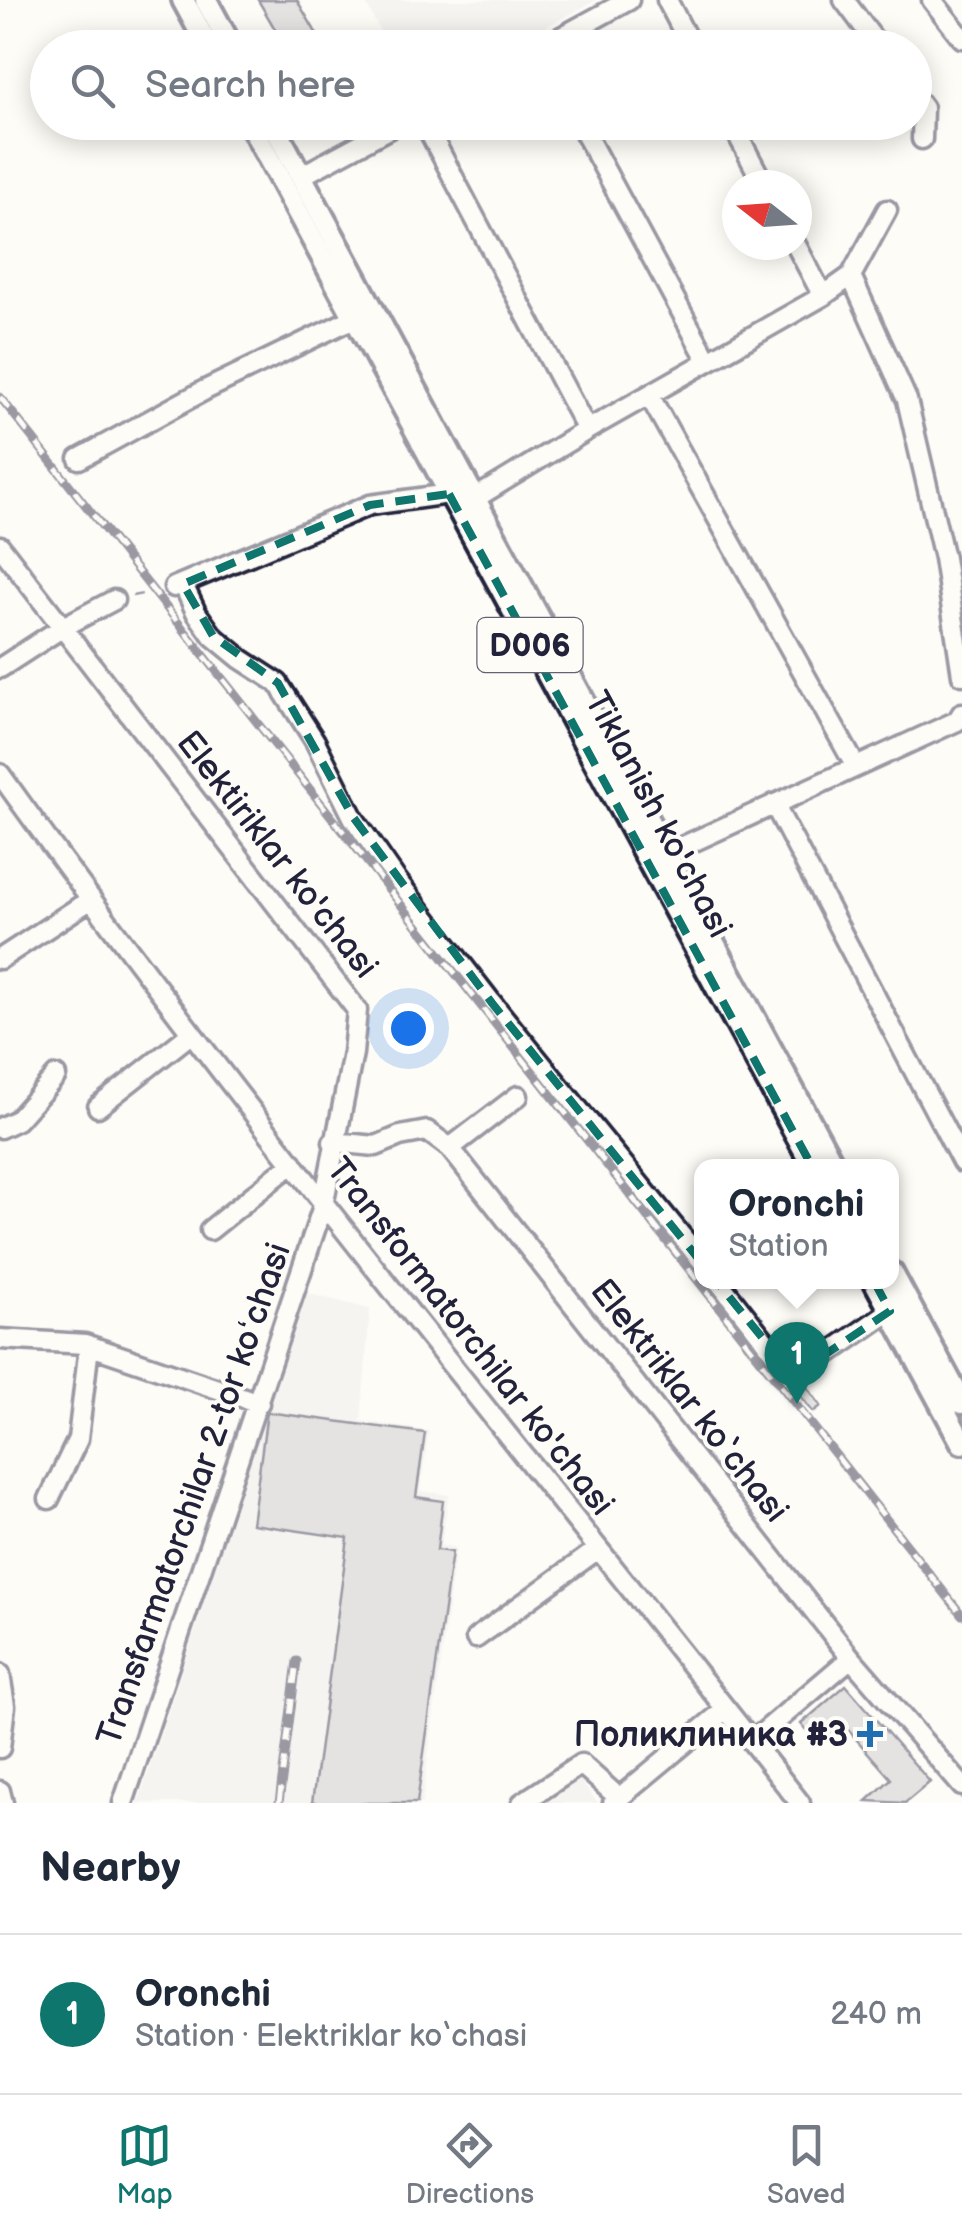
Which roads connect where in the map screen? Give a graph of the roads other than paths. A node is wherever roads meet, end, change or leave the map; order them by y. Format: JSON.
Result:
{"nodes":[{"id":1,"x":183,"y":0,"type":"edge"},
{"id":2,"x":206,"y":0,"type":"edge"},
{"id":3,"x":629,"y":0,"type":"edge"},
{"id":4,"x":667,"y":0,"type":"edge"},
{"id":5,"x":844,"y":0,"type":"edge"},
{"id":6,"x":932,"y":0,"type":"edge"},
{"id":7,"x":199,"y":30,"type":"edge"},
{"id":8,"x":222,"y":30,"type":"edge"},
{"id":9,"x":573,"y":30,"type":"edge"},
{"id":10,"x":683,"y":30,"type":"edge"},
{"id":11,"x":866,"y":30,"type":"edge"},
{"id":12,"x":962,"y":38,"type":"edge"},
{"id":13,"x":259,"y":140,"type":"edge"},
{"id":14,"x":282,"y":140,"type":"edge"},
{"id":15,"x":368,"y":140,"type":"edge"},
{"id":16,"x":434,"y":140,"type":"edge"},
{"id":17,"x":589,"y":140,"type":"edge"},
{"id":18,"x":741,"y":140,"type":"edge"},
{"id":19,"x":756,"y":170,"type":"edge"},
{"id":20,"x":301,"y":176,"type":"junction"},
{"id":21,"x":887,"y":210,"type":"dead end"},
{"id":22,"x":804,"y":260,"type":"edge"},
{"id":23,"x":851,"y":276,"type":"junction"},
{"id":24,"x":823,"y":296,"type":"junction"},
{"id":25,"x":354,"y":318,"type":"junction"},
{"id":26,"x":708,"y":362,"type":"junction"},
{"id":27,"x":649,"y":395,"type":"junction"},
{"id":28,"x":587,"y":430,"type":"junction"},
{"id":29,"x":79,"y":459,"type":"dead end"},
{"id":30,"x":449,"y":494,"type":"junction"},
{"id":31,"x":474,"y":499,"type":"junction"},
{"id":32,"x":0,"y":546,"type":"edge"},
{"id":33,"x":114,"y":600,"type":"dead end"},
{"id":34,"x":62,"y":627,"type":"junction"},
{"id":35,"x":0,"y":668,"type":"edge"},
{"id":36,"x":962,"y":675,"type":"edge"},
{"id":37,"x":960,"y":717,"type":"edge"},
{"id":38,"x":856,"y":767,"type":"junction"},
{"id":39,"x":0,"y":774,"type":"edge"},
{"id":40,"x":774,"y":804,"type":"junction"},
{"id":41,"x":666,"y":854,"type":"junction"},
{"id":42,"x":90,"y":900,"type":"junction"},
{"id":43,"x":0,"y":959,"type":"edge"},
{"id":44,"x":192,"y":1033,"type":"junction"},
{"id":45,"x":56,"y":1076,"type":"dead end"},
{"id":46,"x":518,"y":1096,"type":"dead end"},
{"id":47,"x":98,"y":1107,"type":"dead end"},
{"id":48,"x":0,"y":1128,"type":"edge"},
{"id":49,"x":334,"y":1142,"type":"junction"},
{"id":50,"x":450,"y":1148,"type":"junction"},
{"id":51,"x":808,"y":1159,"type":"edge"},
{"id":52,"x":830,"y":1159,"type":"edge"},
{"id":53,"x":962,"y":1162,"type":"edge"},
{"id":54,"x":293,"y":1164,"type":"junction"},
{"id":55,"x":323,"y":1206,"type":"junction"},
{"id":56,"x":210,"y":1230,"type":"dead end"},
{"id":57,"x":694,"y":1251,"type":"edge"},
{"id":58,"x":899,"y":1286,"type":"edge"},
{"id":59,"x":724,"y":1289,"type":"edge"},
{"id":60,"x":879,"y":1289,"type":"edge"},
{"id":61,"x":890,"y":1310,"type":"junction"},
{"id":62,"x":0,"y":1339,"type":"edge"},
{"id":63,"x":89,"y":1346,"type":"junction"},
{"id":64,"x":259,"y":1403,"type":"junction"},
{"id":65,"x":962,"y":1403,"type":"edge"},
{"id":66,"x":962,"y":1443,"type":"edge"},
{"id":67,"x":49,"y":1499,"type":"dead end"},
{"id":68,"x":598,"y":1549,"type":"junction"},
{"id":69,"x":476,"y":1638,"type":"dead end"},
{"id":70,"x":851,"y":1658,"type":"junction"},
{"id":71,"x":0,"y":1674,"type":"edge"},
{"id":72,"x":726,"y":1709,"type":"junction"},
{"id":73,"x":752,"y":1742,"type":"junction"},
{"id":74,"x":0,"y":1748,"type":"edge"},
{"id":75,"x":962,"y":1786,"type":"edge"},
{"id":76,"x":0,"y":1791,"type":"edge"},
{"id":77,"x":616,"y":1801,"type":"edge"},
{"id":78,"x":4,"y":1803,"type":"edge"},
{"id":79,"x":123,"y":1803,"type":"edge"},
{"id":80,"x":522,"y":1803,"type":"edge"},
{"id":81,"x":800,"y":1803,"type":"edge"}],
"edges":[{"from":1,"to":7,"type":"main road"},
{"from":2,"to":8,"type":"main road"},
{"from":3,"to":9,"type":"street"},
{"from":4,"to":10,"type":"street"},
{"from":5,"to":11,"type":"street"},
{"from":6,"to":12,"type":"street"},
{"from":13,"to":25,"type":"main road","name":"Tiklanish ko'chasi","number":"D006"},
{"from":14,"to":20,"type":"main road","number":"D006"},
{"from":15,"to":20,"type":"street"},
{"from":16,"to":28,"type":"street"},
{"from":17,"to":26,"type":"street"},
{"from":18,"to":19,"type":"street"},
{"from":20,"to":31,"type":"main road","number":"D006"},
{"from":21,"to":23,"type":"street"},
{"from":22,"to":24,"type":"street"},
{"from":23,"to":24,"type":"street"},
{"from":23,"to":36,"type":"street"},
{"from":24,"to":26,"type":"street"},
{"from":25,"to":29,"type":"street"},
{"from":25,"to":30,"type":"main road","name":"Tiklanish ko'chasi","number":"D006"},
{"from":26,"to":27,"type":"street"},
{"from":27,"to":28,"type":"street"},
{"from":27,"to":38,"type":"street"},
{"from":28,"to":31,"type":"street"},
{"from":30,"to":31,"type":"main road"},
{"from":30,"to":51,"type":"main road","name":"Tiklanish ko'chasi","number":"D006"},
{"from":30,"to":57,"type":"street"},
{"from":31,"to":41,"type":"main road","number":"D006"},
{"from":32,"to":34,"type":"street","name":"Elektiriklar ko'chasi"},
{"from":33,"to":34,"type":"street"},
{"from":34,"to":35,"type":"street"},
{"from":34,"to":49,"type":"street","name":"Elektiriklar ko'chasi"},
{"from":37,"to":38,"type":"street"},
{"from":38,"to":40,"type":"street"},
{"from":39,"to":42,"type":"street","name":"Transformatorchilar ko'chasi"},
{"from":40,"to":41,"type":"street"},
{"from":40,"to":53,"type":"street"},
{"from":41,"to":52,"type":"main road","number":"D006"},
{"from":42,"to":43,"type":"street"},
{"from":42,"to":44,"type":"street","name":"Transformatorchilar ko'chasi"},
{"from":44,"to":47,"type":"street"},
{"from":44,"to":54,"type":"street","name":"Transformatorchilar ko'chasi"},
{"from":45,"to":48,"type":"street"},
{"from":46,"to":50,"type":"street"},
{"from":49,"to":50,"type":"street"},
{"from":49,"to":55,"type":"street","name":"Elektiriklar ko'chasi"},
{"from":50,"to":70,"type":"street","name":"Elektriklar ko‘chasi"},
{"from":54,"to":55,"type":"street","name":"Transformatorchilar ko'chasi"},
{"from":54,"to":56,"type":"street","name":"Transformatorchilar ko'chasi"},
{"from":55,"to":64,"type":"street","name":"Transfarmatorchilar 2-tor koʻchasi"},
{"from":55,"to":68,"type":"street","name":"Transformatorchilar ko'chasi"},
{"from":58,"to":65,"type":"main road"},
{"from":59,"to":61,"type":"street"},
{"from":60,"to":61,"type":"main road"},
{"from":61,"to":66,"type":"main road"},
{"from":62,"to":63,"type":"street"},
{"from":63,"to":64,"type":"street"},
{"from":63,"to":67,"type":"street"},
{"from":64,"to":79,"type":"street","name":"Transfarmatorchilar 2-tor koʻchasi"},
{"from":68,"to":69,"type":"street","name":"Transformatorchilar ko'chasi"},
{"from":68,"to":72,"type":"street","name":"Transformatorchilar ko'chasi"},
{"from":70,"to":73,"type":"street"},
{"from":70,"to":75,"type":"street","name":"Elektriklar ko‘chasi"},
{"from":71,"to":74,"type":"street"},
{"from":72,"to":73,"type":"street","name":"Transformatorchilar ko'chasi"},
{"from":72,"to":77,"type":"street"},
{"from":73,"to":81,"type":"street","name":"Transformatorchilar ko'chasi"},
{"from":76,"to":78,"type":"street"},
{"from":77,"to":80,"type":"street"}]}
